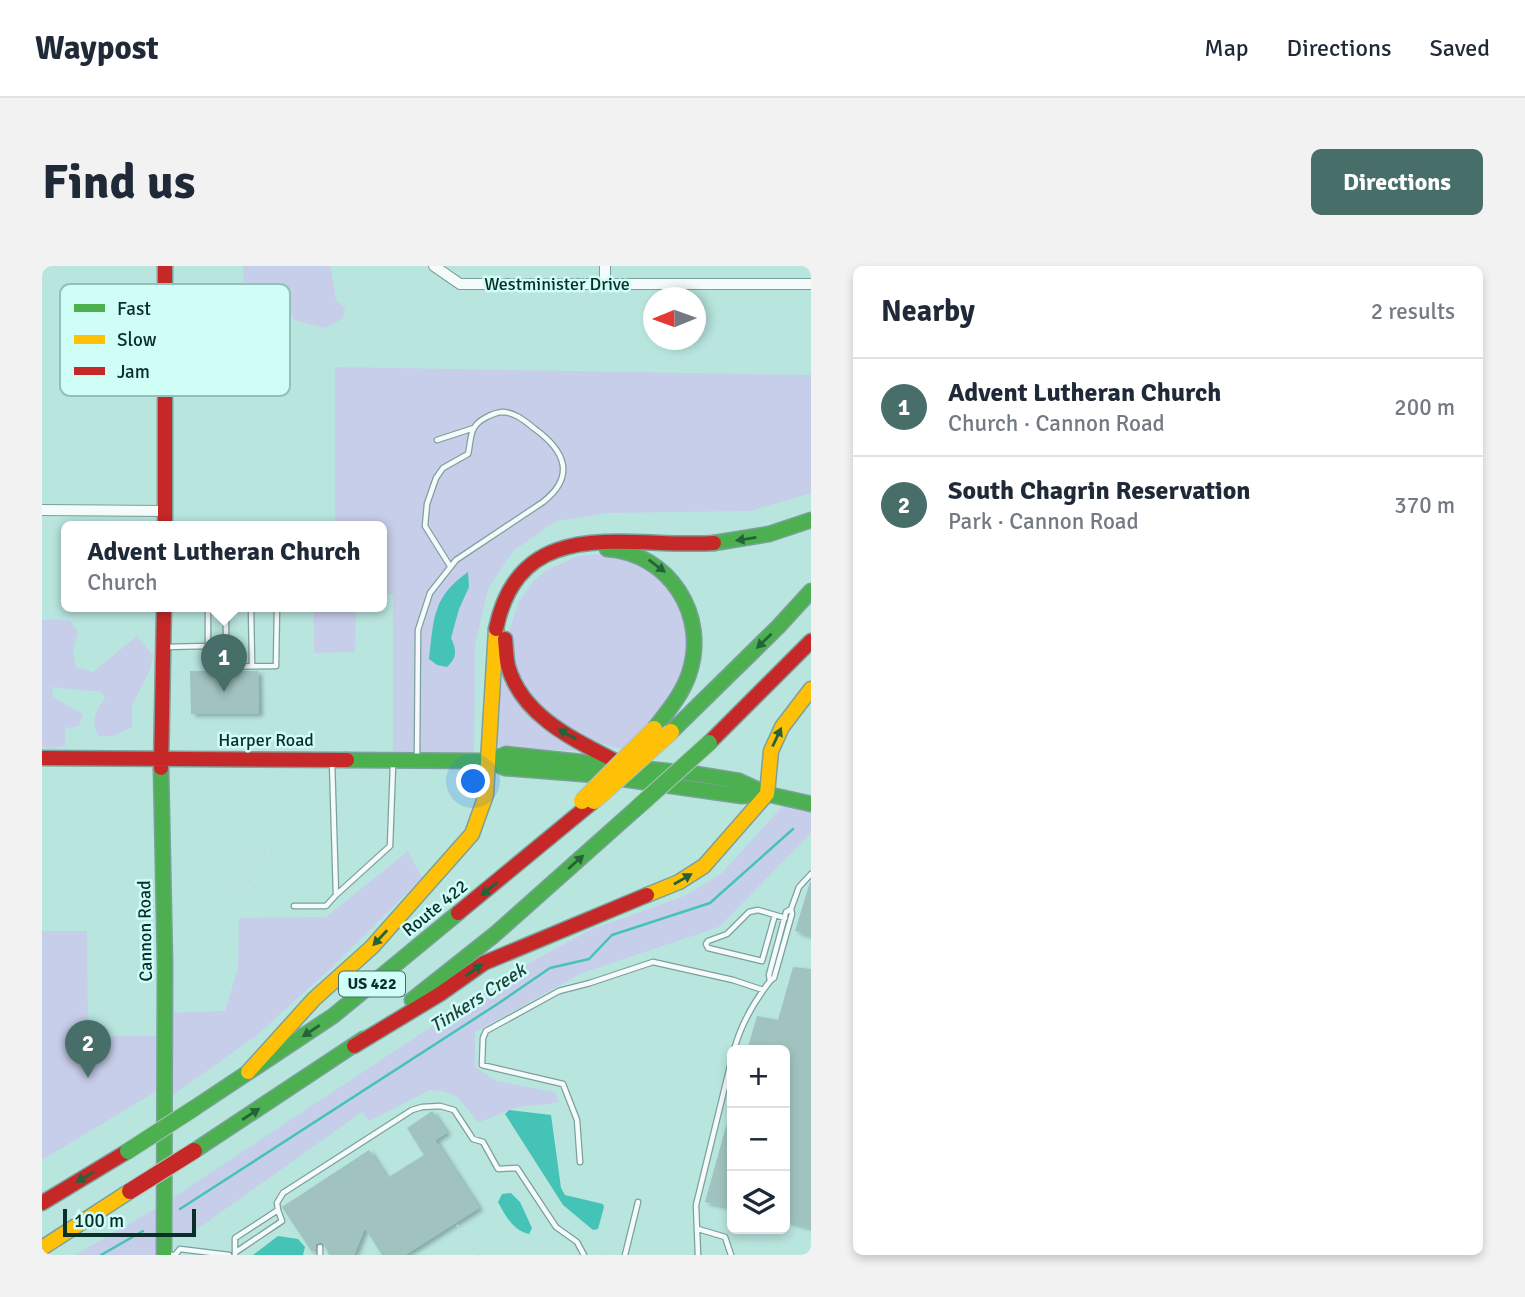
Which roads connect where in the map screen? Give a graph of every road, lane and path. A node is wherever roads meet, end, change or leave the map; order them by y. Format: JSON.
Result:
{"nodes":[{"id":1,"x":165,"y":266,"type":"edge"},
{"id":2,"x":434,"y":266,"type":"edge"},
{"id":3,"x":605,"y":266,"type":"edge"},
{"id":4,"x":165,"y":284,"type":"edge"},
{"id":5,"x":605,"y":284,"type":"junction"},
{"id":6,"x":811,"y":284,"type":"edge"},
{"id":7,"x":165,"y":396,"type":"edge"},
{"id":8,"x":474,"y":428,"type":"junction"},
{"id":9,"x":437,"y":440,"type":"dead end"},
{"id":10,"x":42,"y":510,"type":"edge"},
{"id":11,"x":165,"y":519,"type":"edge"},
{"id":12,"x":811,"y":520,"type":"edge"},
{"id":13,"x":450,"y":566,"type":"junction"},
{"id":14,"x":811,"y":591,"type":"edge"},
{"id":15,"x":164,"y":612,"type":"edge"},
{"id":16,"x":208,"y":612,"type":"edge"},
{"id":17,"x":226,"y":612,"type":"edge"},
{"id":18,"x":251,"y":612,"type":"edge"},
{"id":19,"x":277,"y":612,"type":"edge"},
{"id":20,"x":811,"y":641,"type":"edge"},
{"id":21,"x":208,"y":646,"type":"junction"},
{"id":22,"x":164,"y":647,"type":"junction"},
{"id":23,"x":252,"y":666,"type":"junction"},
{"id":24,"x":226,"y":667,"type":"junction"},
{"id":25,"x":811,"y":689,"type":"edge"},
{"id":26,"x":42,"y":758,"type":"edge"},
{"id":27,"x":161,"y":759,"type":"junction"},
{"id":28,"x":332,"y":760,"type":"junction"},
{"id":29,"x":393,"y":760,"type":"junction"},
{"id":30,"x":417,"y":760,"type":"junction"},
{"id":31,"x":489,"y":761,"type":"junction"},
{"id":32,"x":627,"y":766,"type":"junction"},
{"id":33,"x":767,"y":794,"type":"junction"},
{"id":34,"x":588,"y":801,"type":"junction"},
{"id":35,"x":811,"y":804,"type":"edge"},
{"id":36,"x":273,"y":854,"type":"dead end"},
{"id":37,"x":811,"y":874,"type":"edge"},
{"id":38,"x":220,"y":881,"type":"dead end"},
{"id":39,"x":335,"y":895,"type":"junction"},
{"id":40,"x":294,"y":906,"type":"dead end"},
{"id":41,"x":790,"y":909,"type":"junction"},
{"id":42,"x":775,"y":915,"type":"junction"},
{"id":43,"x":785,"y":918,"type":"junction"},
{"id":44,"x":770,"y":981,"type":"junction"},
{"id":45,"x":763,"y":990,"type":"junction"},
{"id":46,"x":735,"y":1045,"type":"edge"},
{"id":47,"x":354,"y":1046,"type":"junction"},
{"id":48,"x":248,"y":1072,"type":"junction"},
{"id":49,"x":727,"y":1078,"type":"edge"},
{"id":50,"x":580,"y":1163,"type":"dead end"},
{"id":51,"x":638,"y":1202,"type":"dead end"},
{"id":52,"x":42,"y":1203,"type":"edge"},
{"id":53,"x":278,"y":1210,"type":"junction"},
{"id":54,"x":627,"y":1210,"type":"dead end"},
{"id":55,"x":291,"y":1220,"type":"dead end"},
{"id":56,"x":282,"y":1221,"type":"junction"},
{"id":57,"x":457,"y":1225,"type":"dead end"},
{"id":58,"x":698,"y":1229,"type":"junction"},
{"id":59,"x":320,"y":1247,"type":"dead end"},
{"id":60,"x":42,"y":1248,"type":"edge"},
{"id":61,"x":235,"y":1254,"type":"edge"},
{"id":62,"x":164,"y":1255,"type":"edge"},
{"id":63,"x":175,"y":1255,"type":"edge"},
{"id":64,"x":229,"y":1255,"type":"edge"},
{"id":65,"x":320,"y":1255,"type":"edge"},
{"id":66,"x":477,"y":1255,"type":"edge"},
{"id":67,"x":584,"y":1255,"type":"edge"},
{"id":68,"x":605,"y":1255,"type":"edge"},
{"id":69,"x":625,"y":1255,"type":"edge"},
{"id":70,"x":698,"y":1255,"type":"edge"},
{"id":71,"x":731,"y":1255,"type":"edge"}],
"edges":[{"from":1,"to":4,"type":"main road"},
{"from":2,"to":5,"type":"street","name":"Westminister Drive"},
{"from":3,"to":5,"type":"street"},
{"from":5,"to":6,"type":"street","name":"Westminister Drive"},
{"from":7,"to":11,"type":"main road"},
{"from":8,"to":9,"type":"lane"},
{"from":8,"to":13,"type":"lane"},
{"from":8,"to":13,"type":"lane"},
{"from":10,"to":11,"type":"street"},
{"from":12,"to":31,"type":"main road","one_way":true},
{"from":13,"to":30,"type":"lane"},
{"from":14,"to":34,"type":"main road","one_way":true,"bridge":true},
{"from":15,"to":22,"type":"main road","name":"Cannon Road"},
{"from":16,"to":21,"type":"lane"},
{"from":17,"to":24,"type":"lane"},
{"from":18,"to":23,"type":"lane"},
{"from":19,"to":23,"type":"lane"},
{"from":47,"to":20,"type":"main road","number":"US 422","one_way":true,"bridge":true},
{"from":21,"to":22,"type":"lane"},
{"from":21,"to":24,"type":"lane"},
{"from":22,"to":27,"type":"main road","name":"Cannon Road"},
{"from":23,"to":24,"type":"lane"},
{"from":33,"to":25,"type":"main road","one_way":true},
{"from":26,"to":27,"type":"main road","name":"Harper Road"},
{"from":27,"to":28,"type":"main road","name":"Harper Road"},
{"from":27,"to":62,"type":"main road","name":"Cannon Road"},
{"from":28,"to":29,"type":"main road","name":"Harper Road"},
{"from":28,"to":39,"type":"lane"},
{"from":29,"to":30,"type":"main road","name":"Harper Road"},
{"from":29,"to":39,"type":"lane"},
{"from":30,"to":31,"type":"main road","name":"Harper Road"},
{"from":31,"to":32,"type":"main road","name":"Harper Road"},
{"from":31,"to":33,"type":"main road","name":"Harper Road"},
{"from":31,"to":48,"type":"main road","one_way":true},
{"from":32,"to":33,"type":"main road","name":"Harper Road"},
{"from":32,"to":34,"type":"main road","one_way":true,"bridge":true},
{"from":33,"to":35,"type":"main road","name":"Harper Road"},
{"from":47,"to":33,"type":"main road","one_way":true},
{"from":34,"to":48,"type":"main road","name":"Route 422","number":"US 422","one_way":true},
{"from":36,"to":38,"type":"path"},
{"from":37,"to":41,"type":"lane"},
{"from":39,"to":40,"type":"lane"},
{"from":41,"to":43,"type":"lane"},
{"from":41,"to":44,"type":"lane"},
{"from":42,"to":42,"type":"lane"},
{"from":42,"to":43,"type":"lane"},
{"from":43,"to":44,"type":"lane"},
{"from":44,"to":45,"type":"lane"},
{"from":45,"to":46,"type":"lane"},
{"from":45,"to":50,"type":"lane"},
{"from":60,"to":47,"type":"main road","number":"US 422","one_way":true,"bridge":true},
{"from":48,"to":52,"type":"main road","name":"Route 422","number":"US 422","one_way":true,"bridge":true},
{"from":49,"to":58,"type":"lane"},
{"from":51,"to":69,"type":"lane"},
{"from":53,"to":56,"type":"lane"},
{"from":53,"to":61,"type":"lane"},
{"from":53,"to":67,"type":"lane"},
{"from":54,"to":68,"type":"path"},
{"from":55,"to":56,"type":"lane"},
{"from":56,"to":61,"type":"lane"},
{"from":57,"to":66,"type":"path"},
{"from":58,"to":70,"type":"lane"},
{"from":58,"to":71,"type":"lane"},
{"from":59,"to":65,"type":"lane"},
{"from":62,"to":63,"type":"lane"},
{"from":63,"to":64,"type":"lane"}]}
